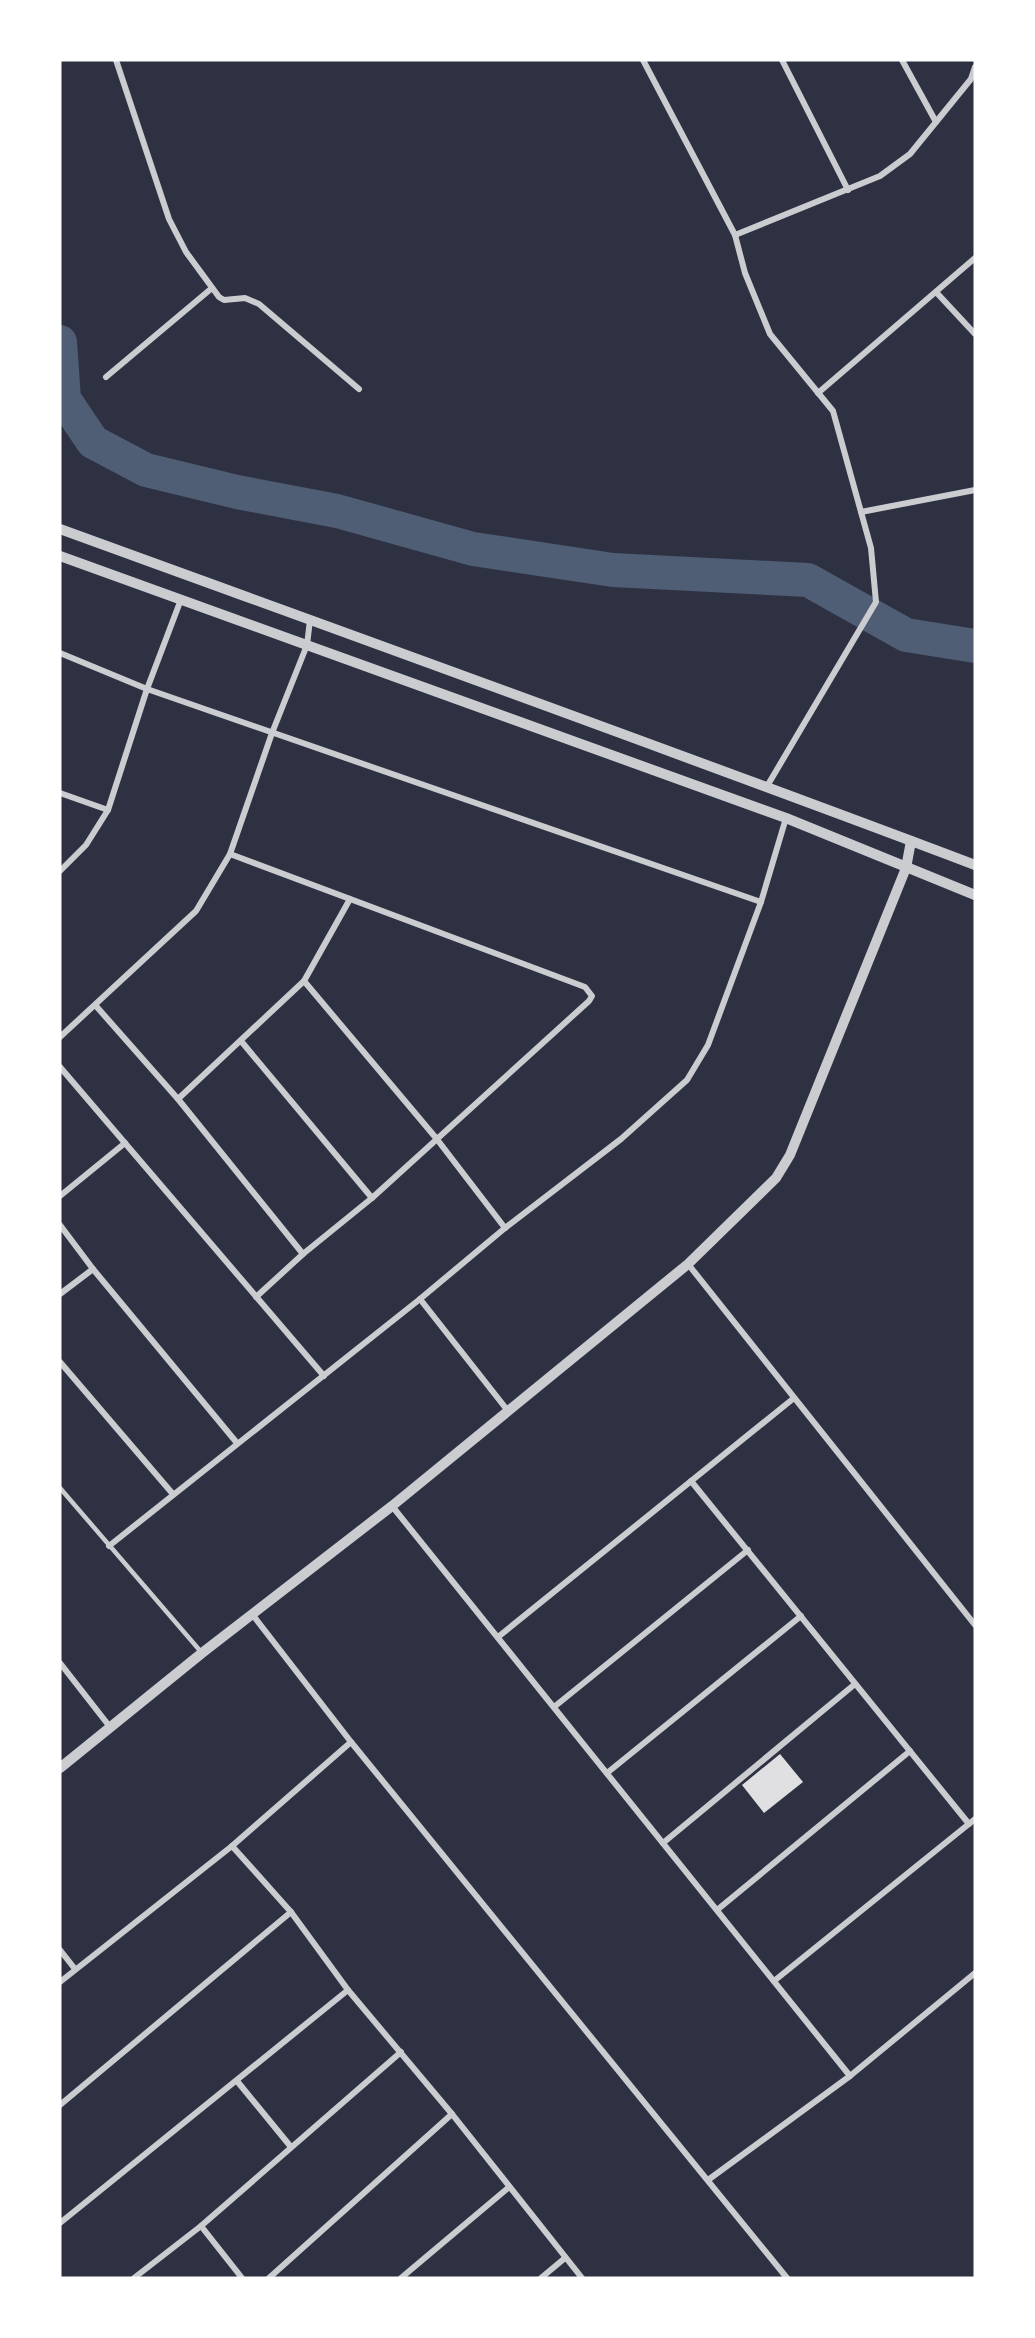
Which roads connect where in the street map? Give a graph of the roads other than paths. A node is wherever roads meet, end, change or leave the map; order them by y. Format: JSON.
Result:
{"nodes":[{"id":1,"x":116,"y":60,"type":"edge"},
{"id":2,"x":643,"y":60,"type":"edge"},
{"id":3,"x":782,"y":60,"type":"edge"},
{"id":4,"x":902,"y":60,"type":"edge"},
{"id":5,"x":973,"y":60,"type":"edge"},
{"id":6,"x":975,"y":66,"type":"edge"},
{"id":7,"x":936,"y":122,"type":"junction"},
{"id":8,"x":848,"y":190,"type":"junction"},
{"id":9,"x":735,"y":235,"type":"junction"},
{"id":10,"x":975,"y":258,"type":"edge"},
{"id":11,"x":212,"y":288,"type":"junction"},
{"id":12,"x":936,"y":292,"type":"junction"},
{"id":13,"x":975,"y":334,"type":"edge"},
{"id":14,"x":106,"y":377,"type":"dead end"},
{"id":15,"x":359,"y":389,"type":"dead end"},
{"id":16,"x":818,"y":393,"type":"junction"},
{"id":17,"x":975,"y":490,"type":"edge"},
{"id":18,"x":861,"y":512,"type":"junction"},
{"id":19,"x":60,"y":529,"type":"edge"},
{"id":20,"x":60,"y":556,"type":"edge"},
{"id":21,"x":180,"y":602,"type":"junction"},
{"id":22,"x":310,"y":620,"type":"junction"},
{"id":23,"x":307,"y":645,"type":"junction"},
{"id":24,"x":60,"y":653,"type":"edge"},
{"id":25,"x":147,"y":690,"type":"junction"},
{"id":26,"x":272,"y":732,"type":"junction"},
{"id":27,"x":765,"y":789,"type":"junction"},
{"id":28,"x":60,"y":793,"type":"edge"},
{"id":29,"x":108,"y":810,"type":"junction"},
{"id":30,"x":786,"y":818,"type":"junction"},
{"id":31,"x":910,"y":841,"type":"junction"},
{"id":32,"x":230,"y":854,"type":"junction"},
{"id":33,"x":975,"y":865,"type":"edge"},
{"id":34,"x":906,"y":868,"type":"junction"},
{"id":35,"x":60,"y":871,"type":"edge"},
{"id":36,"x":975,"y":895,"type":"edge"},
{"id":37,"x":350,"y":899,"type":"junction"},
{"id":38,"x":761,"y":902,"type":"junction"},
{"id":39,"x":304,"y":981,"type":"junction"},
{"id":40,"x":96,"y":1006,"type":"junction"},
{"id":41,"x":60,"y":1037,"type":"edge"},
{"id":42,"x":241,"y":1041,"type":"junction"},
{"id":43,"x":60,"y":1067,"type":"edge"},
{"id":44,"x":178,"y":1099,"type":"junction"},
{"id":45,"x":436,"y":1138,"type":"junction"},
{"id":46,"x":125,"y":1143,"type":"junction"},
{"id":47,"x":60,"y":1196,"type":"edge"},
{"id":48,"x":372,"y":1198,"type":"junction"},
{"id":49,"x":60,"y":1225,"type":"edge"},
{"id":50,"x":504,"y":1228,"type":"junction"},
{"id":51,"x":303,"y":1254,"type":"junction"},
{"id":52,"x":687,"y":1264,"type":"junction"},
{"id":53,"x":93,"y":1269,"type":"junction"},
{"id":54,"x":60,"y":1294,"type":"edge"},
{"id":55,"x":256,"y":1297,"type":"junction"},
{"id":56,"x":420,"y":1299,"type":"junction"},
{"id":57,"x":60,"y":1362,"type":"edge"},
{"id":58,"x":324,"y":1376,"type":"junction"},
{"id":59,"x":794,"y":1398,"type":"junction"},
{"id":60,"x":508,"y":1411,"type":"junction"},
{"id":61,"x":237,"y":1443,"type":"junction"},
{"id":62,"x":692,"y":1481,"type":"junction"},
{"id":63,"x":60,"y":1488,"type":"edge"},
{"id":64,"x":172,"y":1493,"type":"junction"},
{"id":65,"x":392,"y":1506,"type":"junction"},
{"id":66,"x":109,"y":1546,"type":"junction"},
{"id":67,"x":748,"y":1550,"type":"junction"},
{"id":68,"x":252,"y":1614,"type":"junction"},
{"id":69,"x":801,"y":1616,"type":"junction"},
{"id":70,"x":975,"y":1625,"type":"edge"},
{"id":71,"x":498,"y":1637,"type":"junction"},
{"id":72,"x":202,"y":1653,"type":"junction"},
{"id":73,"x":60,"y":1664,"type":"edge"},
{"id":74,"x":855,"y":1684,"type":"junction"},
{"id":75,"x":554,"y":1707,"type":"junction"},
{"id":76,"x":110,"y":1727,"type":"junction"},
{"id":77,"x":351,"y":1742,"type":"junction"},
{"id":78,"x":910,"y":1751,"type":"junction"},
{"id":79,"x":60,"y":1768,"type":"edge"},
{"id":80,"x":607,"y":1773,"type":"junction"},
{"id":81,"x":972,"y":1822,"type":"edge"},
{"id":82,"x":663,"y":1843,"type":"junction"},
{"id":83,"x":232,"y":1846,"type":"junction"},
{"id":84,"x":717,"y":1910,"type":"junction"},
{"id":85,"x":291,"y":1912,"type":"junction"},
{"id":86,"x":60,"y":1950,"type":"edge"},
{"id":87,"x":75,"y":1969,"type":"junction"},
{"id":88,"x":974,"y":1975,"type":"edge"},
{"id":89,"x":60,"y":1982,"type":"edge"},
{"id":90,"x":774,"y":1982,"type":"junction"},
{"id":91,"x":348,"y":1990,"type":"junction"},
{"id":92,"x":401,"y":2052,"type":"junction"},
{"id":93,"x":850,"y":2076,"type":"junction"},
{"id":94,"x":237,"y":2081,"type":"junction"},
{"id":95,"x":60,"y":2106,"type":"edge"},
{"id":96,"x":452,"y":2114,"type":"junction"},
{"id":97,"x":291,"y":2147,"type":"junction"},
{"id":98,"x":708,"y":2180,"type":"junction"},
{"id":99,"x":508,"y":2188,"type":"junction"},
{"id":100,"x":60,"y":2223,"type":"edge"},
{"id":101,"x":201,"y":2226,"type":"junction"},
{"id":102,"x":565,"y":2258,"type":"junction"},
{"id":103,"x":134,"y":2278,"type":"edge"},
{"id":104,"x":242,"y":2278,"type":"edge"},
{"id":105,"x":269,"y":2278,"type":"edge"},
{"id":106,"x":401,"y":2278,"type":"edge"},
{"id":107,"x":541,"y":2278,"type":"edge"},
{"id":108,"x":582,"y":2278,"type":"edge"},
{"id":109,"x":787,"y":2278,"type":"edge"}],
"edges":[{"from":1,"to":11,"type":"street"},
{"from":2,"to":9,"type":"street"},
{"from":3,"to":8,"type":"street"},
{"from":4,"to":7,"type":"street"},
{"from":5,"to":6,"type":"street"},
{"from":6,"to":7,"type":"street"},
{"from":7,"to":8,"type":"street"},
{"from":8,"to":9,"type":"street"},
{"from":9,"to":16,"type":"street"},
{"from":10,"to":12,"type":"street"},
{"from":11,"to":14,"type":"street"},
{"from":11,"to":15,"type":"street"},
{"from":12,"to":13,"type":"street"},
{"from":12,"to":16,"type":"street"},
{"from":16,"to":18,"type":"street"},
{"from":17,"to":18,"type":"street"},
{"from":18,"to":27,"type":"street"},
{"from":19,"to":22,"type":"street"},
{"from":20,"to":21,"type":"street"},
{"from":21,"to":23,"type":"street"},
{"from":21,"to":25,"type":"street"},
{"from":22,"to":23,"type":"street"},
{"from":22,"to":27,"type":"street"},
{"from":23,"to":26,"type":"street"},
{"from":23,"to":30,"type":"street"},
{"from":24,"to":25,"type":"street"},
{"from":25,"to":26,"type":"street"},
{"from":25,"to":29,"type":"street"},
{"from":26,"to":32,"type":"street"},
{"from":26,"to":38,"type":"street"},
{"from":27,"to":31,"type":"street"},
{"from":28,"to":29,"type":"street"},
{"from":29,"to":35,"type":"street"},
{"from":30,"to":34,"type":"street"},
{"from":30,"to":38,"type":"street"},
{"from":31,"to":33,"type":"street"},
{"from":31,"to":34,"type":"street"},
{"from":32,"to":37,"type":"street"},
{"from":32,"to":40,"type":"street"},
{"from":34,"to":36,"type":"street"},
{"from":34,"to":52,"type":"street"},
{"from":37,"to":39,"type":"street"},
{"from":37,"to":45,"type":"street"},
{"from":38,"to":50,"type":"street"},
{"from":39,"to":42,"type":"street"},
{"from":39,"to":45,"type":"street"},
{"from":40,"to":41,"type":"street"},
{"from":40,"to":44,"type":"street"},
{"from":42,"to":44,"type":"street"},
{"from":42,"to":48,"type":"street"},
{"from":43,"to":46,"type":"street"},
{"from":44,"to":51,"type":"street"},
{"from":45,"to":48,"type":"street"},
{"from":45,"to":50,"type":"street"},
{"from":46,"to":47,"type":"street"},
{"from":46,"to":55,"type":"street"},
{"from":48,"to":51,"type":"street"},
{"from":49,"to":53,"type":"street"},
{"from":50,"to":56,"type":"street"},
{"from":51,"to":55,"type":"street"},
{"from":52,"to":59,"type":"street"},
{"from":52,"to":60,"type":"street"},
{"from":53,"to":54,"type":"street"},
{"from":53,"to":61,"type":"street"},
{"from":55,"to":58,"type":"street"},
{"from":56,"to":58,"type":"street"},
{"from":56,"to":60,"type":"street"},
{"from":57,"to":64,"type":"street"},
{"from":58,"to":61,"type":"street"},
{"from":59,"to":62,"type":"street"},
{"from":59,"to":70,"type":"street"},
{"from":60,"to":65,"type":"street"},
{"from":61,"to":64,"type":"street"},
{"from":62,"to":67,"type":"street"},
{"from":62,"to":71,"type":"street"},
{"from":63,"to":66,"type":"lane"},
{"from":64,"to":66,"type":"street"},
{"from":65,"to":68,"type":"street"},
{"from":65,"to":71,"type":"street"},
{"from":66,"to":72,"type":"lane"},
{"from":67,"to":69,"type":"street"},
{"from":67,"to":75,"type":"street"},
{"from":68,"to":72,"type":"street"},
{"from":68,"to":77,"type":"street"},
{"from":69,"to":74,"type":"street"},
{"from":69,"to":80,"type":"street"},
{"from":71,"to":75,"type":"street"},
{"from":72,"to":76,"type":"street"},
{"from":73,"to":76,"type":"street"},
{"from":74,"to":78,"type":"street"},
{"from":74,"to":82,"type":"street"},
{"from":75,"to":80,"type":"street"},
{"from":76,"to":79,"type":"street"},
{"from":77,"to":83,"type":"street"},
{"from":77,"to":98,"type":"street"},
{"from":78,"to":81,"type":"street"},
{"from":78,"to":84,"type":"street"},
{"from":80,"to":82,"type":"street"},
{"from":81,"to":90,"type":"street"},
{"from":82,"to":84,"type":"street"},
{"from":83,"to":85,"type":"street"},
{"from":83,"to":87,"type":"street"},
{"from":84,"to":90,"type":"street"},
{"from":85,"to":91,"type":"street"},
{"from":85,"to":95,"type":"street"},
{"from":86,"to":87,"type":"street"},
{"from":87,"to":89,"type":"street"},
{"from":88,"to":93,"type":"street"},
{"from":90,"to":93,"type":"street"},
{"from":91,"to":92,"type":"street"},
{"from":91,"to":94,"type":"street"},
{"from":92,"to":96,"type":"street"},
{"from":92,"to":97,"type":"street"},
{"from":93,"to":98,"type":"street"},
{"from":94,"to":97,"type":"street"},
{"from":94,"to":100,"type":"street"},
{"from":96,"to":99,"type":"street"},
{"from":96,"to":105,"type":"street"},
{"from":97,"to":101,"type":"street"},
{"from":98,"to":109,"type":"street"},
{"from":99,"to":102,"type":"street"},
{"from":99,"to":106,"type":"street"},
{"from":101,"to":103,"type":"street"},
{"from":101,"to":104,"type":"street"},
{"from":102,"to":107,"type":"street"},
{"from":102,"to":108,"type":"street"}]}
